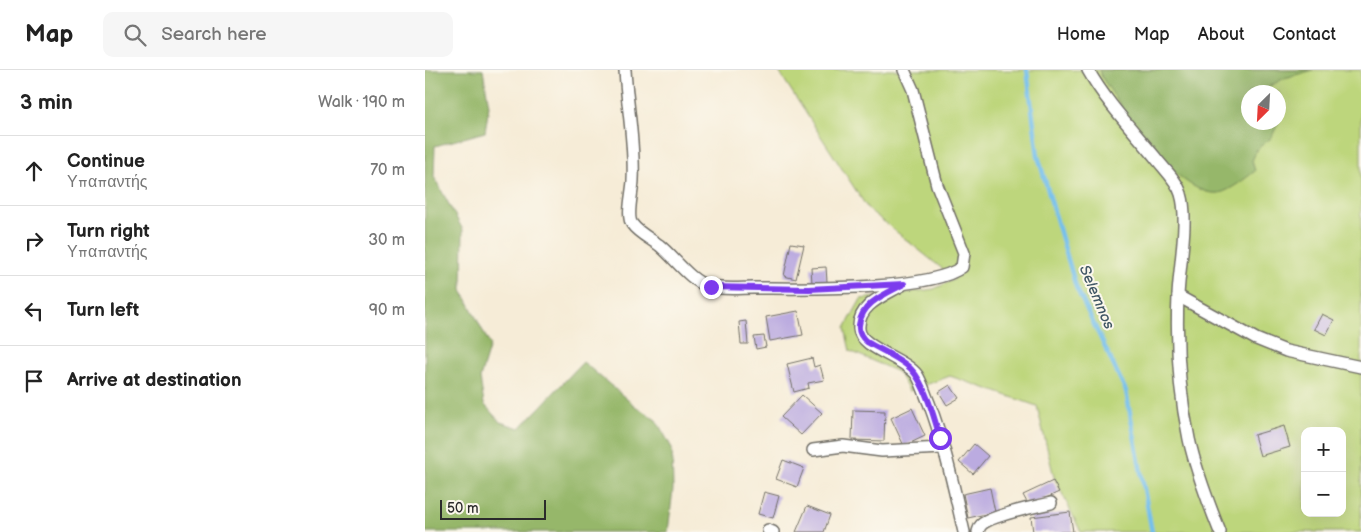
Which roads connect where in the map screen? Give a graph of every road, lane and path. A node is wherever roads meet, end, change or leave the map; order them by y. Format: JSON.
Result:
{"nodes":[{"id":1,"x":625,"y":70,"type":"edge"},
{"id":2,"x":904,"y":70,"type":"edge"},
{"id":3,"x":1088,"y":70,"type":"edge"},
{"id":4,"x":904,"y":284,"type":"junction"},
{"id":5,"x":1177,"y":296,"type":"junction"},
{"id":6,"x":1361,"y":367,"type":"edge"},
{"id":7,"x":943,"y":448,"type":"junction"},
{"id":8,"x":813,"y":450,"type":"dead end"},
{"id":9,"x":1051,"y":503,"type":"dead end"},
{"id":10,"x":964,"y":532,"type":"edge"},
{"id":11,"x":978,"y":532,"type":"edge"},
{"id":12,"x":1220,"y":532,"type":"edge"}],
"edges":[{"from":1,"to":4,"type":"street"},
{"from":2,"to":4,"type":"street"},
{"from":3,"to":5,"type":"street"},
{"from":4,"to":7,"type":"street"},
{"from":5,"to":6,"type":"street"},
{"from":5,"to":12,"type":"street"},
{"from":7,"to":8,"type":"street"},
{"from":7,"to":10,"type":"street"},
{"from":9,"to":11,"type":"street"}]}
